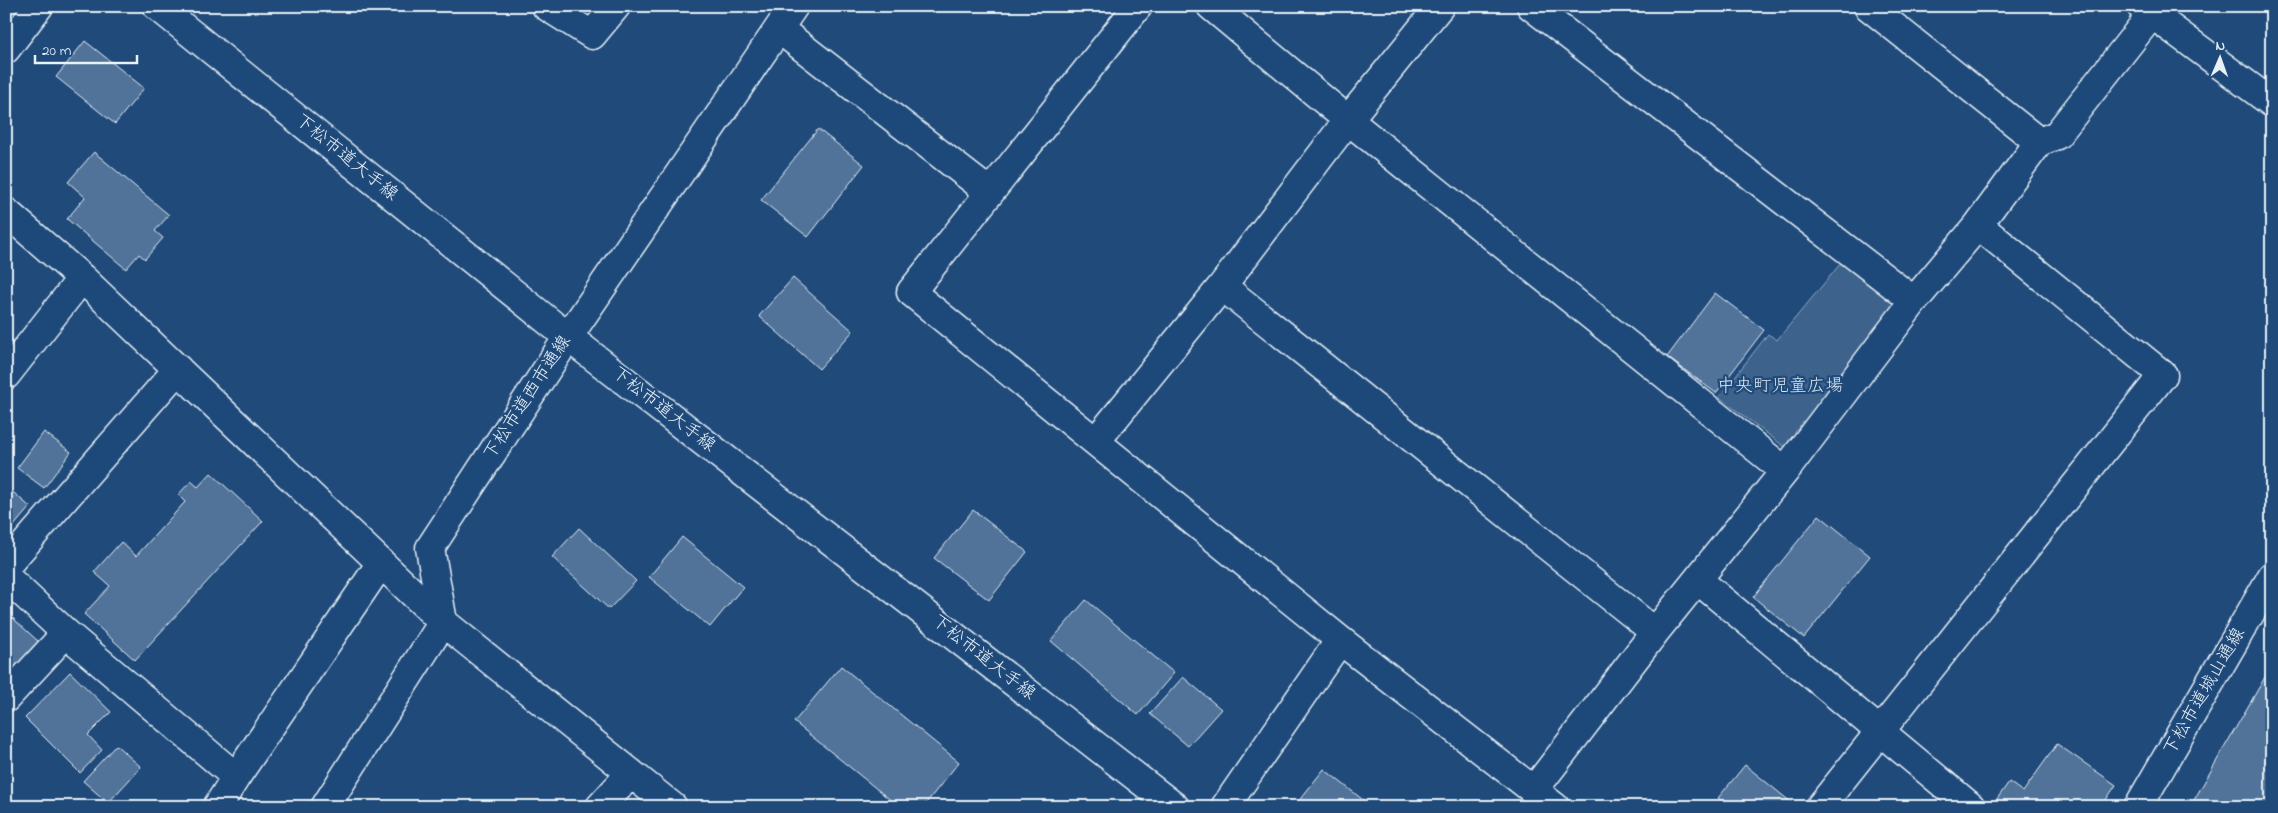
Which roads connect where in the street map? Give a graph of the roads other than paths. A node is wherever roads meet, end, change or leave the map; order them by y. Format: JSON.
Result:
{"nodes":[{"id":1,"x":38,"y":6,"type":"edge"},
{"id":2,"x":158,"y":6,"type":"edge"},
{"id":3,"x":546,"y":6,"type":"edge"},
{"id":4,"x":616,"y":6,"type":"edge"},
{"id":5,"x":794,"y":6,"type":"edge"},
{"id":6,"x":1138,"y":6,"type":"edge"},
{"id":7,"x":1211,"y":6,"type":"edge"},
{"id":8,"x":1440,"y":6,"type":"edge"},
{"id":9,"x":1531,"y":6,"type":"edge"},
{"id":10,"x":1868,"y":6,"type":"edge"},
{"id":11,"x":2146,"y":10,"type":"edge"},
{"id":12,"x":779,"y":29,"type":"junction"},
{"id":13,"x":6,"y":49,"type":"edge"},
{"id":14,"x":2272,"y":103,"type":"edge"},
{"id":15,"x":1348,"y":120,"type":"junction"},
{"id":16,"x":2039,"y":142,"type":"junction"},
{"id":17,"x":989,"y":192,"type":"junction"},
{"id":18,"x":6,"y":212,"type":"edge"},
{"id":19,"x":1978,"y":225,"type":"junction"},
{"id":20,"x":82,"y":278,"type":"junction"},
{"id":21,"x":1222,"y":286,"type":"junction"},
{"id":22,"x":1914,"y":302,"type":"junction"},
{"id":23,"x":568,"y":336,"type":"junction"},
{"id":24,"x":178,"y":369,"type":"junction"},
{"id":25,"x":6,"y":374,"type":"edge"},
{"id":26,"x":1096,"y":441,"type":"junction"},
{"id":27,"x":1785,"y":471,"type":"junction"},
{"id":28,"x":381,"y":563,"type":"junction"},
{"id":29,"x":6,"y":566,"type":"edge"},
{"id":30,"x":2272,"y":576,"type":"edge"},
{"id":31,"x":6,"y":577,"type":"edge"},
{"id":32,"x":1698,"y":580,"type":"junction"},
{"id":33,"x":443,"y":622,"type":"junction"},
{"id":34,"x":1655,"y":632,"type":"junction"},
{"id":35,"x":66,"y":633,"type":"junction"},
{"id":36,"x":1340,"y":640,"type":"junction"},
{"id":37,"x":6,"y":698,"type":"edge"},
{"id":38,"x":1879,"y":732,"type":"junction"},
{"id":39,"x":631,"y":773,"type":"junction"},
{"id":40,"x":236,"y":776,"type":"junction"},
{"id":41,"x":1544,"y":799,"type":"edge"},
{"id":42,"x":217,"y":807,"type":"edge"},
{"id":43,"x":325,"y":807,"type":"edge"},
{"id":44,"x":600,"y":807,"type":"edge"},
{"id":45,"x":673,"y":807,"type":"edge"},
{"id":46,"x":1175,"y":807,"type":"edge"},
{"id":47,"x":1225,"y":807,"type":"edge"},
{"id":48,"x":1820,"y":807,"type":"edge"},
{"id":49,"x":1971,"y":807,"type":"edge"},
{"id":50,"x":2138,"y":807,"type":"edge"}],
"edges":[{"from":1,"to":13,"type":"street"},
{"from":2,"to":23,"type":"street","name":"下松市道大手線"},
{"from":3,"to":4,"type":"street"},
{"from":5,"to":12,"type":"street","name":"下松市道西市通線"},
{"from":6,"to":17,"type":"street"},
{"from":7,"to":15,"type":"street"},
{"from":8,"to":15,"type":"street"},
{"from":9,"to":22,"type":"street"},
{"from":10,"to":16,"type":"street"},
{"from":11,"to":14,"type":"street"},
{"from":11,"to":16,"type":"street"},
{"from":12,"to":17,"type":"street"},
{"from":12,"to":23,"type":"street","name":"下松市道西市通線"},
{"from":15,"to":21,"type":"street"},
{"from":15,"to":27,"type":"street"},
{"from":16,"to":19,"type":"street"},
{"from":17,"to":26,"type":"street"},
{"from":18,"to":20,"type":"street"},
{"from":19,"to":22,"type":"street"},
{"from":19,"to":38,"type":"street"},
{"from":20,"to":24,"type":"street"},
{"from":20,"to":25,"type":"street"},
{"from":21,"to":26,"type":"street"},
{"from":21,"to":34,"type":"street"},
{"from":22,"to":27,"type":"street"},
{"from":23,"to":33,"type":"street","name":"下松市道西市通線"},
{"from":23,"to":46,"type":"street","name":"下松市道大手線"},
{"from":24,"to":28,"type":"street"},
{"from":24,"to":29,"type":"street"},
{"from":26,"to":36,"type":"street"},
{"from":27,"to":32,"type":"street"},
{"from":28,"to":33,"type":"street"},
{"from":28,"to":40,"type":"street"},
{"from":30,"to":50,"type":"street","name":"下松市道城山通線"},
{"from":31,"to":35,"type":"street"},
{"from":32,"to":34,"type":"street"},
{"from":32,"to":38,"type":"street"},
{"from":33,"to":39,"type":"street"},
{"from":33,"to":43,"type":"street"},
{"from":34,"to":41,"type":"street"},
{"from":35,"to":37,"type":"street"},
{"from":35,"to":40,"type":"street"},
{"from":36,"to":41,"type":"street"},
{"from":36,"to":47,"type":"street"},
{"from":38,"to":48,"type":"street"},
{"from":38,"to":49,"type":"street"},
{"from":39,"to":44,"type":"street"},
{"from":39,"to":45,"type":"street"},
{"from":40,"to":42,"type":"street"}]}
